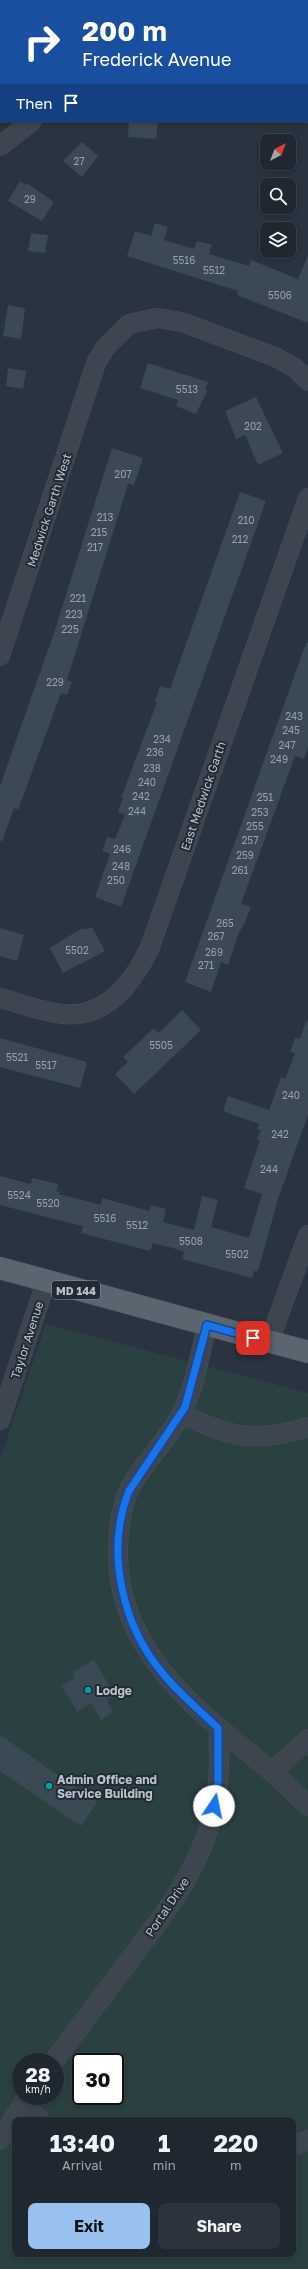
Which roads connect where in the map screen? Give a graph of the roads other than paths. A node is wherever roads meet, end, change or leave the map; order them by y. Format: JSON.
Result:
{"nodes":[{"id":1,"x":31,"y":122,"type":"edge"},
{"id":2,"x":0,"y":146,"type":"edge"},
{"id":3,"x":308,"y":381,"type":"edge"},
{"id":4,"x":308,"y":498,"type":"edge"},
{"id":5,"x":0,"y":656,"type":"edge"},
{"id":6,"x":0,"y":998,"type":"edge"},
{"id":7,"x":308,"y":1235,"type":"edge"},
{"id":8,"x":0,"y":1268,"type":"edge"},
{"id":9,"x":46,"y":1282,"type":"junction"},
{"id":10,"x":207,"y":1325,"type":"junction"},
{"id":11,"x":268,"y":1342,"type":"junction"},
{"id":12,"x":308,"y":1352,"type":"edge"},
{"id":13,"x":181,"y":1414,"type":"junction"},
{"id":14,"x":0,"y":1420,"type":"edge"},
{"id":15,"x":308,"y":1427,"type":"edge"},
{"id":16,"x":218,"y":1728,"type":"junction"},
{"id":17,"x":308,"y":1739,"type":"edge"},
{"id":18,"x":272,"y":1772,"type":"junction"},
{"id":19,"x":308,"y":1806,"type":"edge"},
{"id":20,"x":60,"y":2053,"type":"edge"},
{"id":21,"x":22,"y":2105,"type":"edge"},
{"id":22,"x":30,"y":2105,"type":"edge"},
{"id":23,"x":14,"y":2117,"type":"edge"},
{"id":24,"x":37,"y":2117,"type":"edge"},
{"id":25,"x":12,"y":2121,"type":"edge"},
{"id":26,"x":0,"y":2140,"type":"edge"},
{"id":27,"x":308,"y":2140,"type":"edge"},
{"id":28,"x":296,"y":2145,"type":"edge"}],
"edges":[{"from":1,"to":2,"type":"street"},
{"from":3,"to":5,"type":"street","name":"Medwick Garth West"},
{"from":4,"to":6,"type":"street","name":"East Medwick Garth"},
{"from":7,"to":11,"type":"street"},
{"from":8,"to":9,"type":"main road","number":"MD 144"},
{"from":9,"to":10,"type":"main road","number":"MD 144"},
{"from":9,"to":14,"type":"street","name":"Taylor Avenue"},
{"from":10,"to":11,"type":"main road","number":"MD 144"},
{"from":10,"to":13,"type":"street"},
{"from":11,"to":12,"type":"main road","number":"MD 144"},
{"from":13,"to":15,"type":"street"},
{"from":13,"to":16,"type":"street"},
{"from":16,"to":18,"type":"street"},
{"from":16,"to":20,"type":"street","name":"Portal Drive"},
{"from":17,"to":18,"type":"street"},
{"from":18,"to":19,"type":"street"},
{"from":21,"to":23,"type":"street"},
{"from":22,"to":24,"type":"street"},
{"from":25,"to":26,"type":"street"},
{"from":27,"to":28,"type":"street"}]}
